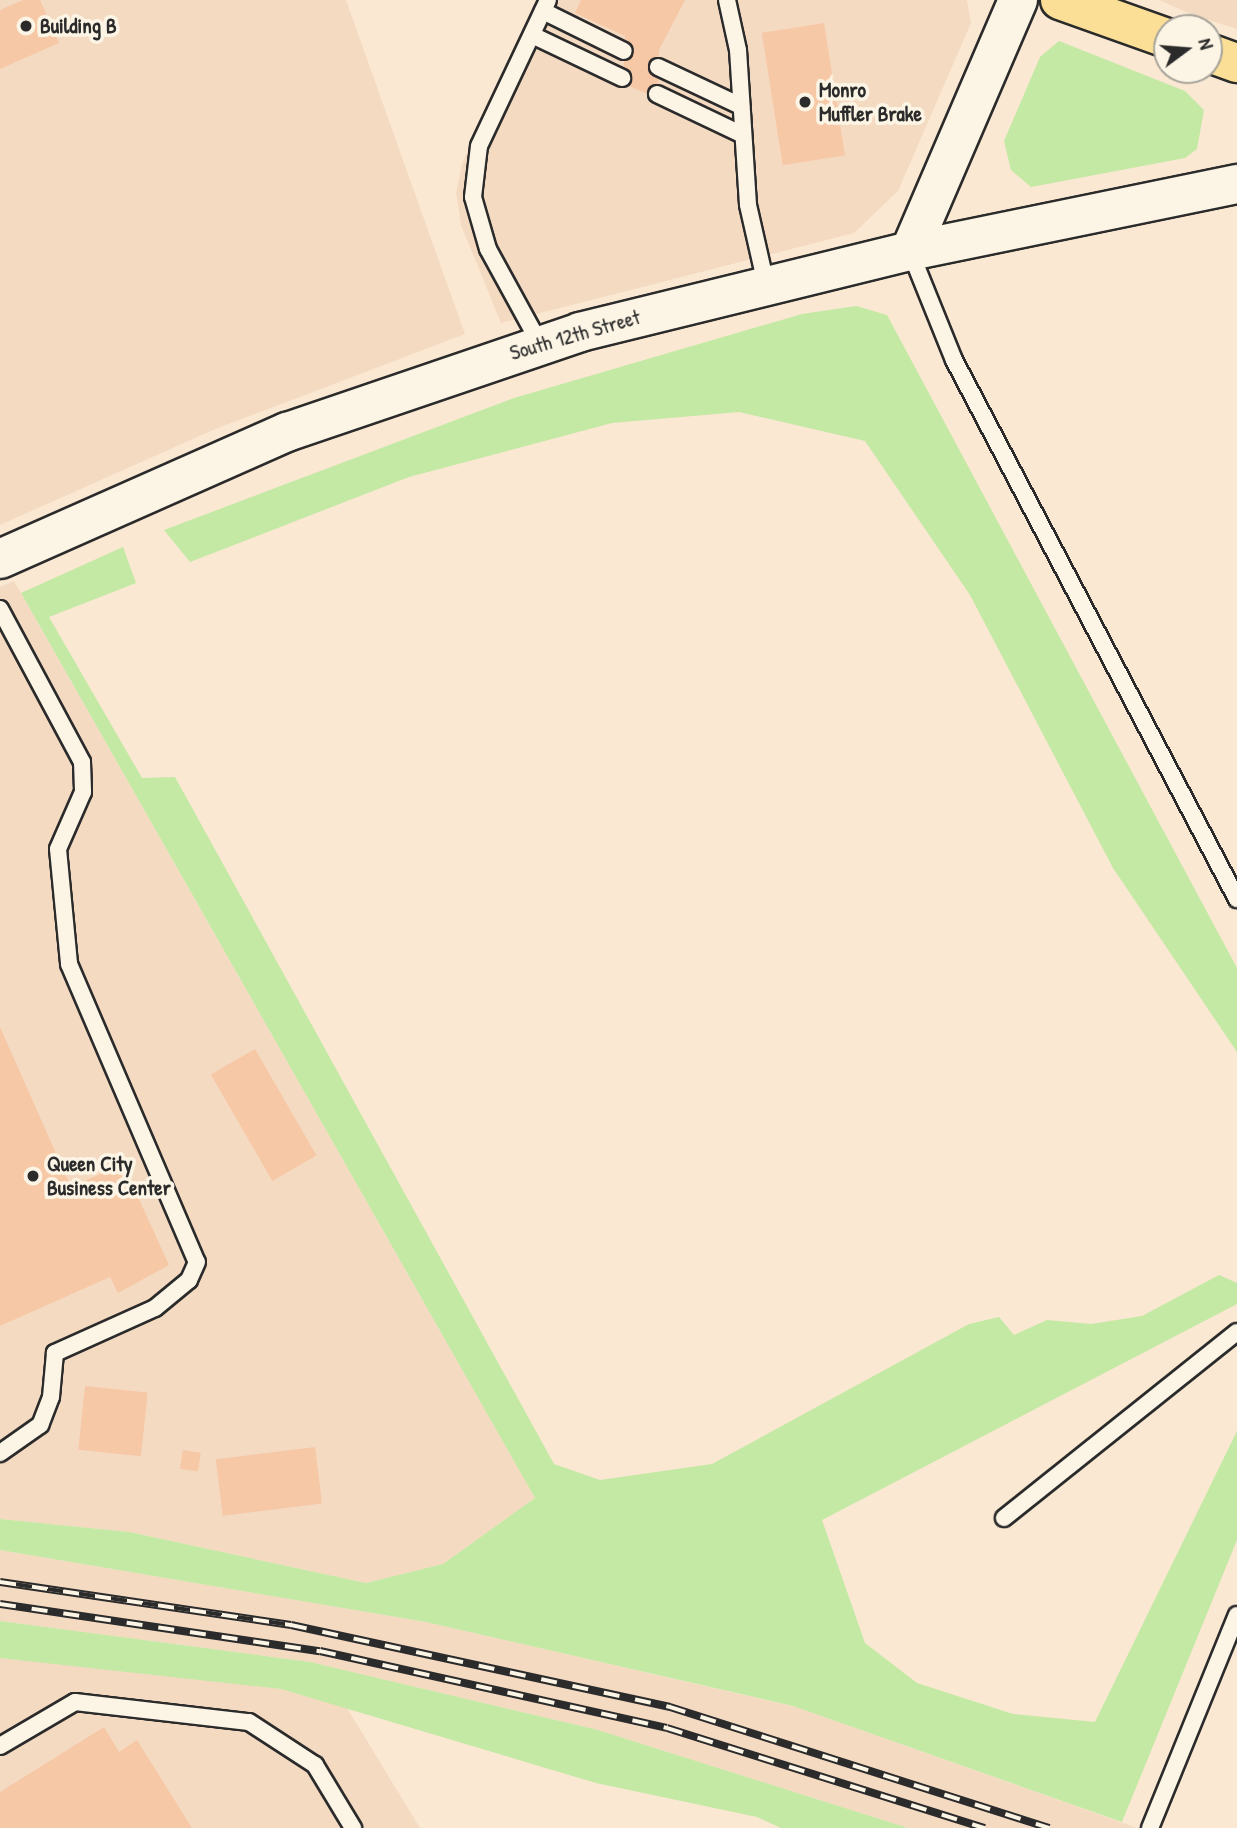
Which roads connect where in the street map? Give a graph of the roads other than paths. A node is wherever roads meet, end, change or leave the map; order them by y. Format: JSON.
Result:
{"nodes":[{"id":1,"x":727,"y":0,"type":"edge"},
{"id":2,"x":1018,"y":0,"type":"edge"},
{"id":3,"x":1060,"y":0,"type":"edge"},
{"id":4,"x":545,"y":6,"type":"edge"},
{"id":5,"x":1153,"y":33,"type":"edge"},
{"id":6,"x":532,"y":35,"type":"junction"},
{"id":7,"x":624,"y":51,"type":"dead end"},
{"id":8,"x":658,"y":67,"type":"dead end"},
{"id":9,"x":622,"y":78,"type":"dead end"},
{"id":10,"x":657,"y":94,"type":"dead end"},
{"id":11,"x":741,"y":106,"type":"junction"},
{"id":12,"x":743,"y":135,"type":"junction"},
{"id":13,"x":1237,"y":184,"type":"edge"},
{"id":14,"x":909,"y":251,"type":"junction"},
{"id":15,"x":766,"y":284,"type":"junction"},
{"id":16,"x":540,"y":344,"type":"junction"},
{"id":17,"x":0,"y":559,"type":"edge"},
{"id":18,"x":0,"y":608,"type":"edge"},
{"id":19,"x":1237,"y":899,"type":"edge"},
{"id":20,"x":1237,"y":1332,"type":"edge"},
{"id":21,"x":0,"y":1453,"type":"edge"},
{"id":22,"x":1004,"y":1518,"type":"dead end"},
{"id":23,"x":1237,"y":1615,"type":"edge"},
{"id":24,"x":0,"y":1746,"type":"edge"},
{"id":25,"x":353,"y":1828,"type":"edge"},
{"id":26,"x":1150,"y":1828,"type":"edge"}],
"edges":[{"from":1,"to":11,"type":"lane"},
{"from":2,"to":14,"type":"street"},
{"from":3,"to":5,"type":"main road"},
{"from":4,"to":6,"type":"lane"},
{"from":4,"to":7,"type":"lane"},
{"from":6,"to":9,"type":"lane"},
{"from":6,"to":16,"type":"lane"},
{"from":8,"to":11,"type":"lane"},
{"from":10,"to":12,"type":"lane"},
{"from":11,"to":12,"type":"lane"},
{"from":12,"to":15,"type":"lane"},
{"from":13,"to":14,"type":"street","name":"South 12th Street"},
{"from":14,"to":15,"type":"street","name":"South 12th Street"},
{"from":14,"to":19,"type":"lane"},
{"from":15,"to":16,"type":"street","name":"South 12th Street"},
{"from":16,"to":17,"type":"street","name":"South 12th Street"},
{"from":18,"to":21,"type":"lane"},
{"from":20,"to":22,"type":"lane"},
{"from":23,"to":26,"type":"lane"},
{"from":24,"to":25,"type":"lane"}]}
